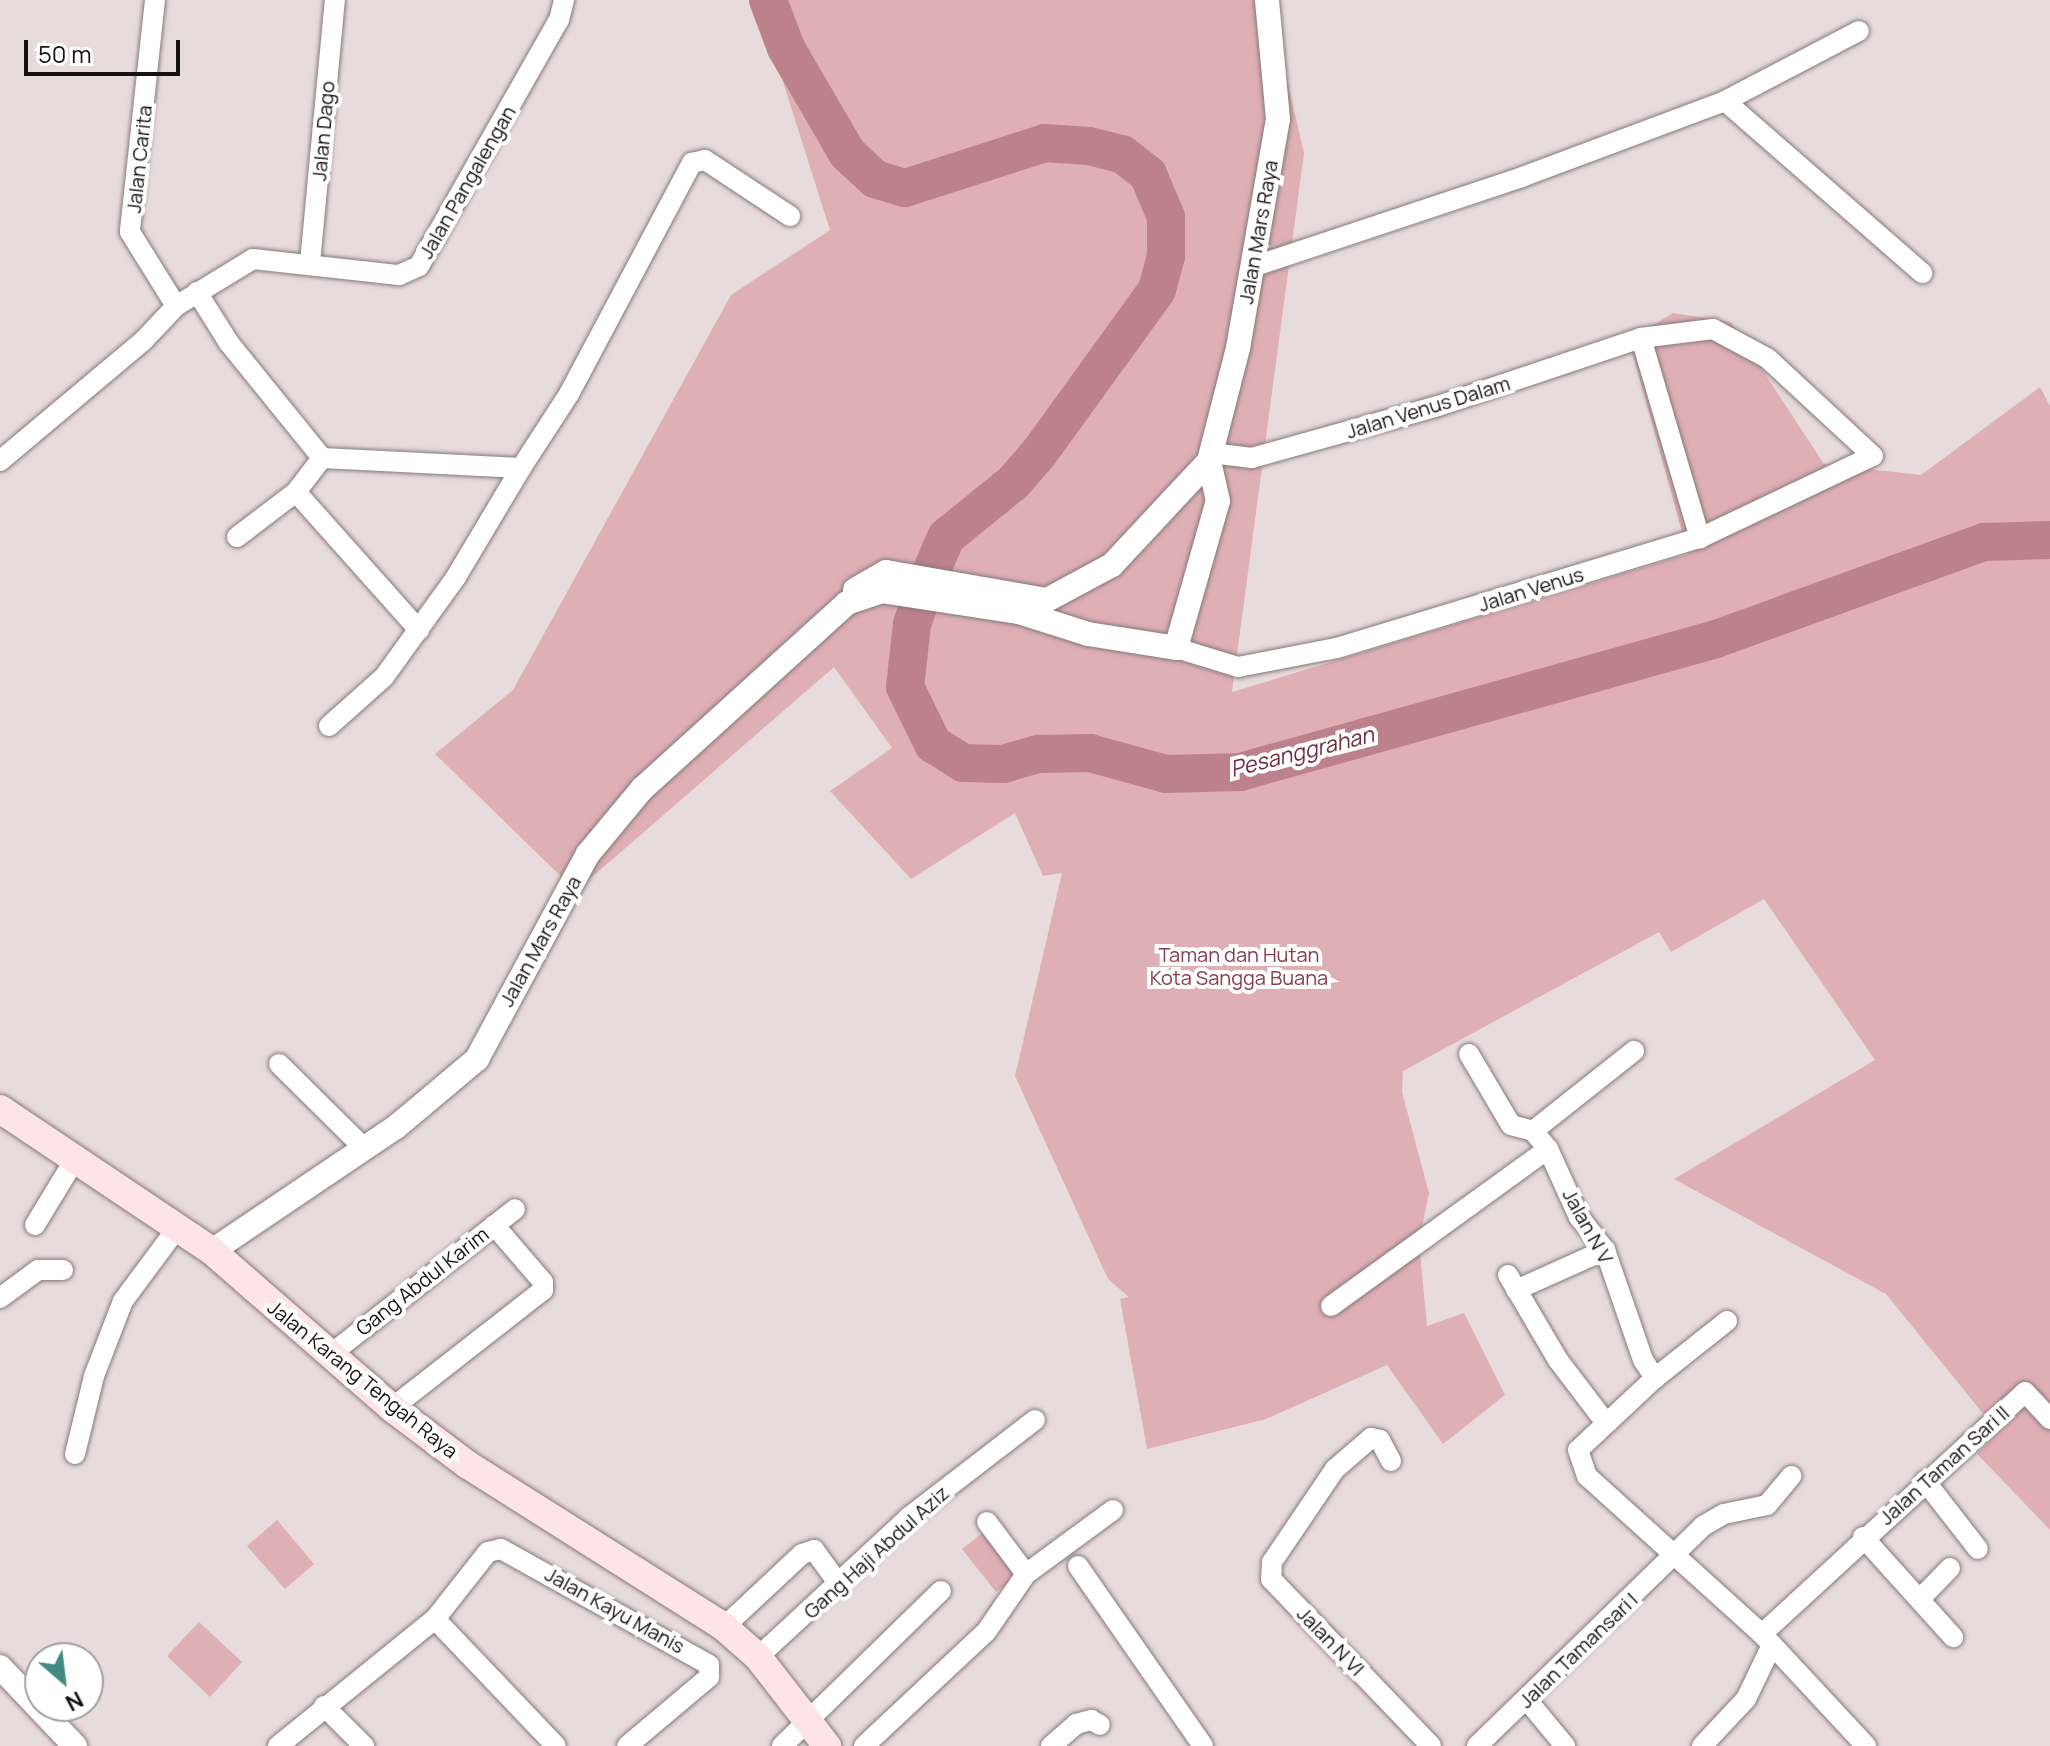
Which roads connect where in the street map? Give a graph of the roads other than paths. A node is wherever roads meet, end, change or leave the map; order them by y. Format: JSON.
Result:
{"nodes":[{"id":1,"x":155,"y":0,"type":"edge"},
{"id":2,"x":335,"y":0,"type":"edge"},
{"id":3,"x":564,"y":0,"type":"edge"},
{"id":4,"x":1272,"y":2,"type":"edge"},
{"id":5,"x":1859,"y":31,"type":"dead end"},
{"id":6,"x":1725,"y":101,"type":"junction"},
{"id":7,"x":790,"y":216,"type":"dead end"},
{"id":8,"x":310,"y":263,"type":"junction"},
{"id":9,"x":1252,"y":267,"type":"junction"},
{"id":10,"x":1922,"y":273,"type":"dead end"},
{"id":11,"x":197,"y":292,"type":"junction"},
{"id":12,"x":176,"y":306,"type":"junction"},
{"id":13,"x":1641,"y":338,"type":"junction"},
{"id":14,"x":1873,"y":456,"type":"joint"},
{"id":15,"x":1210,"y":457,"type":"junction"},
{"id":16,"x":322,"y":458,"type":"junction"},
{"id":17,"x":0,"y":461,"type":"edge"},
{"id":18,"x":521,"y":468,"type":"junction"},
{"id":19,"x":296,"y":492,"type":"junction"},
{"id":20,"x":237,"y":537,"type":"dead end"},
{"id":21,"x":1700,"y":538,"type":"junction"},
{"id":22,"x":960,"y":596,"type":"junction"},
{"id":23,"x":419,"y":630,"type":"junction"},
{"id":24,"x":1176,"y":648,"type":"junction"},
{"id":25,"x":329,"y":726,"type":"dead end"},
{"id":26,"x":1634,"y":1051,"type":"dead end"},
{"id":27,"x":1469,"y":1054,"type":"dead end"},
{"id":28,"x":279,"y":1064,"type":"dead end"},
{"id":29,"x":0,"y":1109,"type":"edge"},
{"id":30,"x":1533,"y":1131,"type":"junction"},
{"id":31,"x":365,"y":1149,"type":"junction"},
{"id":32,"x":1548,"y":1149,"type":"junction"},
{"id":33,"x":77,"y":1156,"type":"junction"},
{"id":34,"x":515,"y":1209,"type":"dead end"},
{"id":35,"x":35,"y":1225,"type":"dead end"},
{"id":36,"x":494,"y":1225,"type":"junction"},
{"id":37,"x":178,"y":1227,"type":"junction"},
{"id":38,"x":223,"y":1244,"type":"junction"},
{"id":39,"x":1605,"y":1250,"type":"junction"},
{"id":40,"x":63,"y":1270,"type":"dead end"},
{"id":41,"x":0,"y":1298,"type":"edge"},
{"id":42,"x":1331,"y":1306,"type":"dead end"},
{"id":43,"x":1727,"y":1321,"type":"dead end"},
{"id":44,"x":331,"y":1354,"type":"junction"},
{"id":45,"x":1655,"y":1378,"type":"junction"},
{"id":46,"x":392,"y":1408,"type":"junction"},
{"id":47,"x":2050,"y":1419,"type":"edge"},
{"id":48,"x":1035,"y":1420,"type":"dead end"},
{"id":49,"x":1606,"y":1423,"type":"junction"},
{"id":50,"x":75,"y":1454,"type":"dead end"},
{"id":51,"x":1391,"y":1461,"type":"dead end"},
{"id":52,"x":1791,"y":1476,"type":"dead end"},
{"id":53,"x":1925,"y":1481,"type":"junction"},
{"id":54,"x":1113,"y":1510,"type":"dead end"},
{"id":55,"x":987,"y":1522,"type":"dead end"},
{"id":56,"x":1863,"y":1537,"type":"junction"},
{"id":57,"x":1978,"y":1549,"type":"dead end"},
{"id":58,"x":1677,"y":1553,"type":"junction"},
{"id":59,"x":1078,"y":1566,"type":"dead end"},
{"id":60,"x":1950,"y":1568,"type":"dead end"},
{"id":61,"x":1026,"y":1574,"type":"junction"},
{"id":62,"x":839,"y":1584,"type":"junction"},
{"id":63,"x":941,"y":1591,"type":"dead end"},
{"id":64,"x":1920,"y":1599,"type":"junction"},
{"id":65,"x":435,"y":1619,"type":"junction"},
{"id":66,"x":724,"y":1627,"type":"junction"},
{"id":67,"x":1953,"y":1637,"type":"dead end"},
{"id":68,"x":1767,"y":1639,"type":"junction"},
{"id":69,"x":758,"y":1657,"type":"junction"},
{"id":70,"x":0,"y":1667,"type":"edge"},
{"id":71,"x":1527,"y":1700,"type":"junction"},
{"id":72,"x":324,"y":1706,"type":"junction"},
{"id":73,"x":807,"y":1719,"type":"junction"},
{"id":74,"x":1100,"y":1725,"type":"dead end"},
{"id":75,"x":75,"y":1746,"type":"edge"},
{"id":76,"x":278,"y":1746,"type":"edge"},
{"id":77,"x":364,"y":1746,"type":"edge"},
{"id":78,"x":556,"y":1746,"type":"edge"},
{"id":79,"x":627,"y":1746,"type":"edge"},
{"id":80,"x":782,"y":1746,"type":"edge"},
{"id":81,"x":827,"y":1746,"type":"edge"},
{"id":82,"x":864,"y":1746,"type":"edge"},
{"id":83,"x":1051,"y":1746,"type":"edge"},
{"id":84,"x":1203,"y":1746,"type":"edge"},
{"id":85,"x":1431,"y":1746,"type":"edge"},
{"id":86,"x":1477,"y":1746,"type":"edge"},
{"id":87,"x":1565,"y":1746,"type":"edge"},
{"id":88,"x":1702,"y":1746,"type":"edge"},
{"id":89,"x":1866,"y":1746,"type":"edge"}],
"edges":[{"from":1,"to":12,"type":"street","name":"Jalan Carita"},
{"from":2,"to":8,"type":"street","name":"Jalan Dago"},
{"from":3,"to":8,"type":"street","name":"Jalan Pangalengan"},
{"from":4,"to":9,"type":"street","name":"Jalan Mars Raya"},
{"from":5,"to":6,"type":"street"},
{"from":6,"to":9,"type":"street"},
{"from":6,"to":10,"type":"street"},
{"from":7,"to":18,"type":"street"},
{"from":8,"to":11,"type":"street","name":"Jalan Pangalengan"},
{"from":9,"to":15,"type":"street","name":"Jalan Mars Raya"},
{"from":11,"to":12,"type":"street","name":"Jalan Pangalengan"},
{"from":11,"to":16,"type":"street"},
{"from":12,"to":17,"type":"street","name":"Jalan Pangalengan"},
{"from":13,"to":14,"type":"street","name":"Jalan Venus Dalam"},
{"from":13,"to":15,"type":"street","name":"Jalan Venus Dalam"},
{"from":13,"to":21,"type":"street"},
{"from":14,"to":21,"type":"street","name":"Jalan Venus"},
{"from":15,"to":22,"type":"street","name":"Jalan Mars Raya"},
{"from":15,"to":24,"type":"street","name":"Jalan Mars Raya"},
{"from":16,"to":18,"type":"street"},
{"from":16,"to":19,"type":"street"},
{"from":18,"to":23,"type":"street"},
{"from":19,"to":20,"type":"street"},
{"from":19,"to":23,"type":"street"},
{"from":21,"to":24,"type":"street","name":"Jalan Venus"},
{"from":22,"to":24,"type":"street","name":"Jalan Mars Raya"},
{"from":22,"to":31,"type":"street","name":"Jalan Mars Raya"},
{"from":23,"to":25,"type":"street"},
{"from":26,"to":30,"type":"street"},
{"from":27,"to":30,"type":"street","name":"Jalan N V"},
{"from":28,"to":31,"type":"street"},
{"from":29,"to":33,"type":"main road","name":"Jalan Karang Tengah Raya"},
{"from":30,"to":32,"type":"street","name":"Jalan N V"},
{"from":31,"to":38,"type":"street","name":"Jalan Mars Raya"},
{"from":32,"to":39,"type":"street","name":"Jalan N V"},
{"from":32,"to":42,"type":"street"},
{"from":33,"to":35,"type":"street"},
{"from":33,"to":37,"type":"main road","name":"Jalan Karang Tengah Raya"},
{"from":34,"to":36,"type":"street","name":"Gang Abdul Karim"},
{"from":36,"to":44,"type":"street","name":"Gang Abdul Karim"},
{"from":36,"to":46,"type":"street"},
{"from":37,"to":38,"type":"main road","name":"Jalan Karang Tengah Raya"},
{"from":37,"to":50,"type":"street"},
{"from":38,"to":44,"type":"main road","name":"Jalan Karang Tengah Raya"},
{"from":39,"to":45,"type":"street","name":"Jalan N V"},
{"from":39,"to":49,"type":"street"},
{"from":40,"to":41,"type":"street"},
{"from":43,"to":45,"type":"street"},
{"from":44,"to":46,"type":"main road","name":"Jalan Karang Tengah Raya"},
{"from":45,"to":49,"type":"street"},
{"from":46,"to":66,"type":"main road","name":"Jalan Karang Tengah Raya"},
{"from":47,"to":53,"type":"street","name":"Jalan Taman Sari II"},
{"from":48,"to":62,"type":"street","name":"Gang Haji Abdul Aziz"},
{"from":49,"to":58,"type":"street"},
{"from":51,"to":85,"type":"street","name":"Jalan N VI"},
{"from":52,"to":58,"type":"street","name":"Jalan Tamansari I"},
{"from":53,"to":56,"type":"street","name":"Jalan Taman Sari II"},
{"from":53,"to":57,"type":"street"},
{"from":54,"to":61,"type":"street"},
{"from":55,"to":61,"type":"street"},
{"from":56,"to":64,"type":"street","name":"Jalan Taman Sari II"},
{"from":56,"to":68,"type":"street","name":"Jalan Taman Sari II"},
{"from":58,"to":68,"type":"street"},
{"from":58,"to":71,"type":"street","name":"Jalan Tamansari I"},
{"from":59,"to":84,"type":"street"},
{"from":60,"to":64,"type":"street"},
{"from":61,"to":82,"type":"street"},
{"from":62,"to":66,"type":"street"},
{"from":62,"to":69,"type":"street","name":"Gang Haji Abdul Aziz"},
{"from":63,"to":73,"type":"street"},
{"from":64,"to":67,"type":"street","name":"Jalan Taman Sari II"},
{"from":65,"to":72,"type":"street"},
{"from":65,"to":78,"type":"street"},
{"from":65,"to":79,"type":"street","name":"Jalan Kayu Manis"},
{"from":66,"to":69,"type":"main road","name":"Jalan Karang Tengah Raya"},
{"from":68,"to":88,"type":"street"},
{"from":68,"to":89,"type":"street"},
{"from":69,"to":73,"type":"main road","name":"Jalan Karang Tengah Raya"},
{"from":70,"to":75,"type":"street"},
{"from":71,"to":86,"type":"street","name":"Jalan Tamansari I"},
{"from":71,"to":87,"type":"street"},
{"from":72,"to":76,"type":"street"},
{"from":72,"to":77,"type":"street"},
{"from":73,"to":80,"type":"street"},
{"from":73,"to":81,"type":"main road","name":"Jalan Karang Tengah Raya"},
{"from":74,"to":83,"type":"street"}]}
